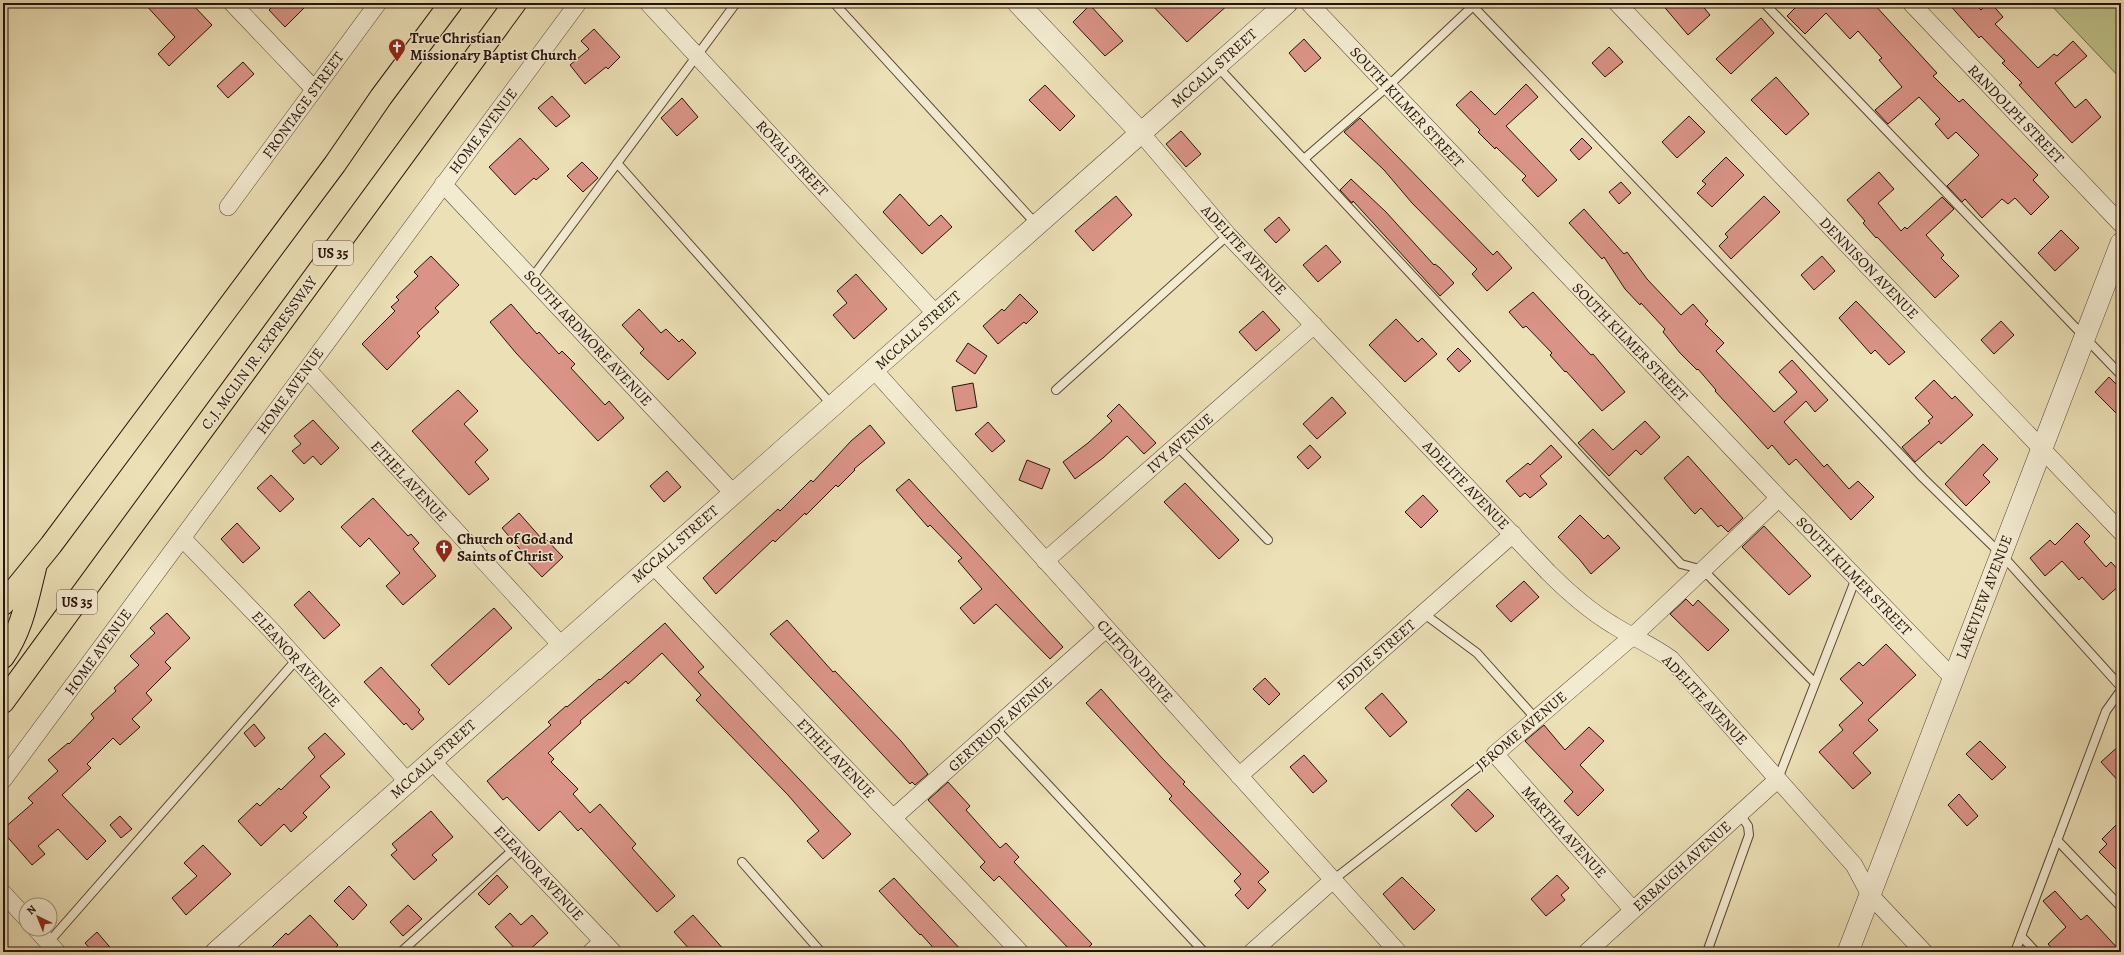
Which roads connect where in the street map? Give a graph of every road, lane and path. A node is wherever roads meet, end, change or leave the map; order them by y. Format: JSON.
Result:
{"nodes":[{"id":1,"x":232,"y":3,"type":"edge"},
{"id":2,"x":378,"y":3,"type":"edge"},
{"id":3,"x":451,"y":3,"type":"edge"},
{"id":4,"x":515,"y":3,"type":"edge"},
{"id":5,"x":578,"y":3,"type":"edge"},
{"id":6,"x":648,"y":3,"type":"edge"},
{"id":7,"x":736,"y":3,"type":"edge"},
{"id":8,"x":834,"y":3,"type":"edge"},
{"id":9,"x":1018,"y":3,"type":"edge"},
{"id":10,"x":1286,"y":3,"type":"edge"},
{"id":11,"x":1309,"y":3,"type":"edge"},
{"id":12,"x":1617,"y":3,"type":"edge"},
{"id":13,"x":1764,"y":3,"type":"edge"},
{"id":14,"x":1911,"y":3,"type":"edge"},
{"id":15,"x":1472,"y":4,"type":"edge"},
{"id":16,"x":696,"y":56,"type":"junction"},
{"id":17,"x":1216,"y":66,"type":"junction"},
{"id":18,"x":1388,"y":86,"type":"junction"},
{"id":19,"x":314,"y":89,"type":"junction"},
{"id":20,"x":1138,"y":135,"type":"junction"},
{"id":21,"x":1304,"y":159,"type":"junction"},
{"id":22,"x":618,"y":163,"type":"junction"},
{"id":23,"x":443,"y":184,"type":"junction"},
{"id":24,"x":228,"y":207,"type":"dead end"},
{"id":25,"x":2121,"y":224,"type":"edge"},
{"id":26,"x":1037,"y":225,"type":"junction"},
{"id":27,"x":1228,"y":235,"type":"junction"},
{"id":28,"x":2121,"y":243,"type":"edge"},
{"id":29,"x":532,"y":278,"type":"junction"},
{"id":30,"x":936,"y":314,"type":"junction"},
{"id":31,"x":1314,"y":325,"type":"junction"},
{"id":32,"x":2084,"y":338,"type":"junction"},
{"id":33,"x":873,"y":369,"type":"junction"},
{"id":34,"x":306,"y":370,"type":"junction"},
{"id":35,"x":2121,"y":376,"type":"edge"},
{"id":36,"x":1056,"y":390,"type":"dead end"},
{"id":37,"x":832,"y":405,"type":"junction"},
{"id":38,"x":1177,"y":446,"type":"junction"},
{"id":39,"x":2041,"y":448,"type":"junction"},
{"id":40,"x":733,"y":493,"type":"junction"},
{"id":41,"x":1778,"y":498,"type":"junction"},
{"id":42,"x":2121,"y":532,"type":"edge"},
{"id":43,"x":1513,"y":534,"type":"junction"},
{"id":44,"x":183,"y":539,"type":"junction"},
{"id":45,"x":1268,"y":540,"type":"dead end"},
{"id":46,"x":2001,"y":554,"type":"junction"},
{"id":47,"x":1045,"y":561,"type":"junction"},
{"id":48,"x":36,"y":562,"type":"junction"},
{"id":49,"x":652,"y":564,"type":"junction"},
{"id":50,"x":1703,"y":570,"type":"junction"},
{"id":51,"x":1856,"y":576,"type":"junction"},
{"id":52,"x":3,"y":604,"type":"edge"},
{"id":53,"x":1423,"y":613,"type":"junction"},
{"id":54,"x":1106,"y":629,"type":"junction"},
{"id":55,"x":1633,"y":636,"type":"junction"},
{"id":56,"x":561,"y":645,"type":"junction"},
{"id":57,"x":3,"y":657,"type":"edge"},
{"id":58,"x":297,"y":659,"type":"junction"},
{"id":59,"x":1953,"y":678,"type":"junction"},
{"id":60,"x":1815,"y":683,"type":"junction"},
{"id":61,"x":2121,"y":688,"type":"edge"},
{"id":62,"x":3,"y":702,"type":"edge"},
{"id":63,"x":1536,"y":719,"type":"junction"},
{"id":64,"x":996,"y":729,"type":"junction"},
{"id":65,"x":1495,"y":754,"type":"junction"},
{"id":66,"x":431,"y":760,"type":"junction"},
{"id":67,"x":1239,"y":776,"type":"junction"},
{"id":68,"x":3,"y":780,"type":"edge"},
{"id":69,"x":1777,"y":780,"type":"junction"},
{"id":70,"x":407,"y":781,"type":"junction"},
{"id":71,"x":1740,"y":814,"type":"junction"},
{"id":72,"x":893,"y":818,"type":"junction"},
{"id":73,"x":2057,"y":840,"type":"junction"},
{"id":74,"x":515,"y":848,"type":"junction"},
{"id":75,"x":742,"y":862,"type":"dead end"},
{"id":76,"x":1333,"y":880,"type":"junction"},
{"id":77,"x":3,"y":893,"type":"edge"},
{"id":78,"x":1870,"y":895,"type":"junction"},
{"id":79,"x":2121,"y":908,"type":"edge"},
{"id":80,"x":18,"y":909,"type":"edge"},
{"id":81,"x":1633,"y":910,"type":"junction"},
{"id":82,"x":2021,"y":936,"type":"junction"},
{"id":83,"x":44,"y":937,"type":"edge"},
{"id":84,"x":53,"y":947,"type":"edge"},
{"id":85,"x":602,"y":948,"type":"edge"},
{"id":86,"x":216,"y":952,"type":"edge"},
{"id":87,"x":401,"y":952,"type":"edge"},
{"id":88,"x":821,"y":952,"type":"edge"},
{"id":89,"x":1020,"y":952,"type":"edge"},
{"id":90,"x":1204,"y":952,"type":"edge"},
{"id":91,"x":1252,"y":952,"type":"edge"},
{"id":92,"x":1398,"y":952,"type":"edge"},
{"id":93,"x":1586,"y":952,"type":"edge"},
{"id":94,"x":1707,"y":952,"type":"edge"},
{"id":95,"x":1848,"y":952,"type":"edge"},
{"id":96,"x":1924,"y":952,"type":"edge"},
{"id":97,"x":2015,"y":952,"type":"edge"},
{"id":98,"x":2036,"y":952,"type":"edge"}],
"edges":[{"from":1,"to":19,"type":"street"},
{"from":2,"to":19,"type":"street","name":"FRONTAGE STREET"},
{"from":3,"to":48,"type":"highway"},
{"from":4,"to":62,"type":"highway","name":"C.J. MCLIN JR. EXPRESSWAY","number":"US 35"},
{"from":5,"to":23,"type":"street","name":"HOME AVENUE"},
{"from":6,"to":16,"type":"street","name":"ROYAL STREET"},
{"from":7,"to":16,"type":"lane"},
{"from":8,"to":26,"type":"lane"},
{"from":9,"to":20,"type":"street","name":"ADELITE AVENUE"},
{"from":10,"to":17,"type":"street","name":"MCCALL STREET"},
{"from":11,"to":18,"type":"street","name":"SOUTH KILMER STREET"},
{"from":12,"to":39,"type":"street","name":"DENNISON AVENUE"},
{"from":13,"to":32,"type":"lane"},
{"from":14,"to":25,"type":"street","name":"RANDOLPH STREET"},
{"from":15,"to":18,"type":"lane"},
{"from":15,"to":46,"type":"lane"},
{"from":16,"to":22,"type":"lane"},
{"from":16,"to":30,"type":"street","name":"ROYAL STREET"},
{"from":17,"to":20,"type":"street","name":"MCCALL STREET"},
{"from":17,"to":21,"type":"lane"},
{"from":18,"to":21,"type":"lane"},
{"from":18,"to":41,"type":"street","name":"SOUTH KILMER STREET"},
{"from":19,"to":24,"type":"street","name":"FRONTAGE STREET"},
{"from":20,"to":26,"type":"street","name":"MCCALL STREET"},
{"from":20,"to":27,"type":"street","name":"ADELITE AVENUE"},
{"from":21,"to":50,"type":"lane"},
{"from":22,"to":29,"type":"lane"},
{"from":22,"to":37,"type":"lane"},
{"from":23,"to":29,"type":"street","name":"SOUTH ARDMORE AVENUE"},
{"from":23,"to":34,"type":"street","name":"HOME AVENUE"},
{"from":26,"to":30,"type":"street","name":"MCCALL STREET"},
{"from":27,"to":31,"type":"street","name":"ADELITE AVENUE"},
{"from":27,"to":36,"type":"lane"},
{"from":28,"to":32,"type":"street","name":"LAKEVIEW AVENUE"},
{"from":29,"to":40,"type":"street","name":"SOUTH ARDMORE AVENUE"},
{"from":30,"to":33,"type":"street","name":"MCCALL STREET"},
{"from":31,"to":38,"type":"street","name":"IVY AVENUE"},
{"from":31,"to":43,"type":"street","name":"ADELITE AVENUE"},
{"from":32,"to":35,"type":"lane"},
{"from":32,"to":39,"type":"street","name":"LAKEVIEW AVENUE"},
{"from":33,"to":37,"type":"street","name":"MCCALL STREET"},
{"from":33,"to":47,"type":"street","name":"CLIFTON DRIVE"},
{"from":34,"to":44,"type":"street","name":"HOME AVENUE"},
{"from":34,"to":56,"type":"street","name":"ETHEL AVENUE"},
{"from":37,"to":40,"type":"street","name":"MCCALL STREET"},
{"from":38,"to":45,"type":"lane"},
{"from":38,"to":47,"type":"street","name":"IVY AVENUE"},
{"from":39,"to":42,"type":"street","name":"DENNISON AVENUE"},
{"from":39,"to":46,"type":"street","name":"LAKEVIEW AVENUE"},
{"from":40,"to":49,"type":"street","name":"MCCALL STREET"},
{"from":41,"to":50,"type":"street","name":"JEROME AVENUE"},
{"from":41,"to":51,"type":"street","name":"SOUTH KILMER STREET"},
{"from":43,"to":53,"type":"street","name":"EDDIE STREET"},
{"from":43,"to":55,"type":"street","name":"ADELITE AVENUE"},
{"from":44,"to":58,"type":"street","name":"ELEANOR AVENUE"},
{"from":44,"to":68,"type":"street","name":"HOME AVENUE"},
{"from":46,"to":59,"type":"street","name":"LAKEVIEW AVENUE"},
{"from":46,"to":61,"type":"lane"},
{"from":47,"to":54,"type":"street","name":"CLIFTON DRIVE"},
{"from":48,"to":52,"type":"highway"},
{"from":48,"to":57,"type":"highway"},
{"from":49,"to":56,"type":"street","name":"MCCALL STREET"},
{"from":49,"to":72,"type":"street","name":"ETHEL AVENUE"},
{"from":50,"to":55,"type":"street","name":"JEROME AVENUE"},
{"from":50,"to":60,"type":"lane"},
{"from":51,"to":59,"type":"street","name":"SOUTH KILMER STREET"},
{"from":51,"to":60,"type":"lane"},
{"from":53,"to":63,"type":"lane"},
{"from":53,"to":67,"type":"street","name":"EDDIE STREET"},
{"from":54,"to":64,"type":"street","name":"GERTRUDE AVENUE"},
{"from":54,"to":67,"type":"street","name":"CLIFTON DRIVE"},
{"from":55,"to":63,"type":"street","name":"JEROME AVENUE"},
{"from":55,"to":69,"type":"street","name":"ADELITE AVENUE"},
{"from":56,"to":66,"type":"street","name":"MCCALL STREET"},
{"from":58,"to":70,"type":"street","name":"ELEANOR AVENUE"},
{"from":58,"to":84,"type":"lane"},
{"from":59,"to":78,"type":"street","name":"LAKEVIEW AVENUE"},
{"from":60,"to":69,"type":"lane"},
{"from":61,"to":73,"type":"lane"},
{"from":63,"to":65,"type":"street","name":"JEROME AVENUE"},
{"from":64,"to":72,"type":"street","name":"GERTRUDE AVENUE"},
{"from":64,"to":90,"type":"lane"},
{"from":65,"to":76,"type":"lane","name":"JEROME AVENUE"},
{"from":65,"to":81,"type":"street","name":"MARTHA AVENUE"},
{"from":66,"to":70,"type":"street","name":"MCCALL STREET"},
{"from":66,"to":74,"type":"street","name":"ELEANOR AVENUE"},
{"from":67,"to":76,"type":"street","name":"CLIFTON DRIVE"},
{"from":69,"to":71,"type":"street","name":"ERBAUGH AVENUE"},
{"from":69,"to":78,"type":"street","name":"ADELITE AVENUE"},
{"from":70,"to":86,"type":"street","name":"MCCALL STREET"},
{"from":71,"to":81,"type":"street","name":"ERBAUGH AVENUE"},
{"from":71,"to":94,"type":"lane"},
{"from":72,"to":89,"type":"street","name":"ETHEL AVENUE"},
{"from":73,"to":79,"type":"lane"},
{"from":73,"to":82,"type":"lane"},
{"from":74,"to":85,"type":"street","name":"ELEANOR AVENUE"},
{"from":74,"to":87,"type":"lane"},
{"from":75,"to":88,"type":"lane"},
{"from":76,"to":91,"type":"street","name":"JEROME AVENUE"},
{"from":76,"to":92,"type":"street","name":"CLIFTON DRIVE"},
{"from":77,"to":80,"type":"street"},
{"from":78,"to":95,"type":"street","name":"LAKEVIEW AVENUE"},
{"from":78,"to":96,"type":"street","name":"ADELITE AVENUE"},
{"from":81,"to":93,"type":"street","name":"ERBAUGH AVENUE"},
{"from":82,"to":97,"type":"lane"},
{"from":82,"to":98,"type":"lane"},
{"from":83,"to":84,"type":"street"}]}
